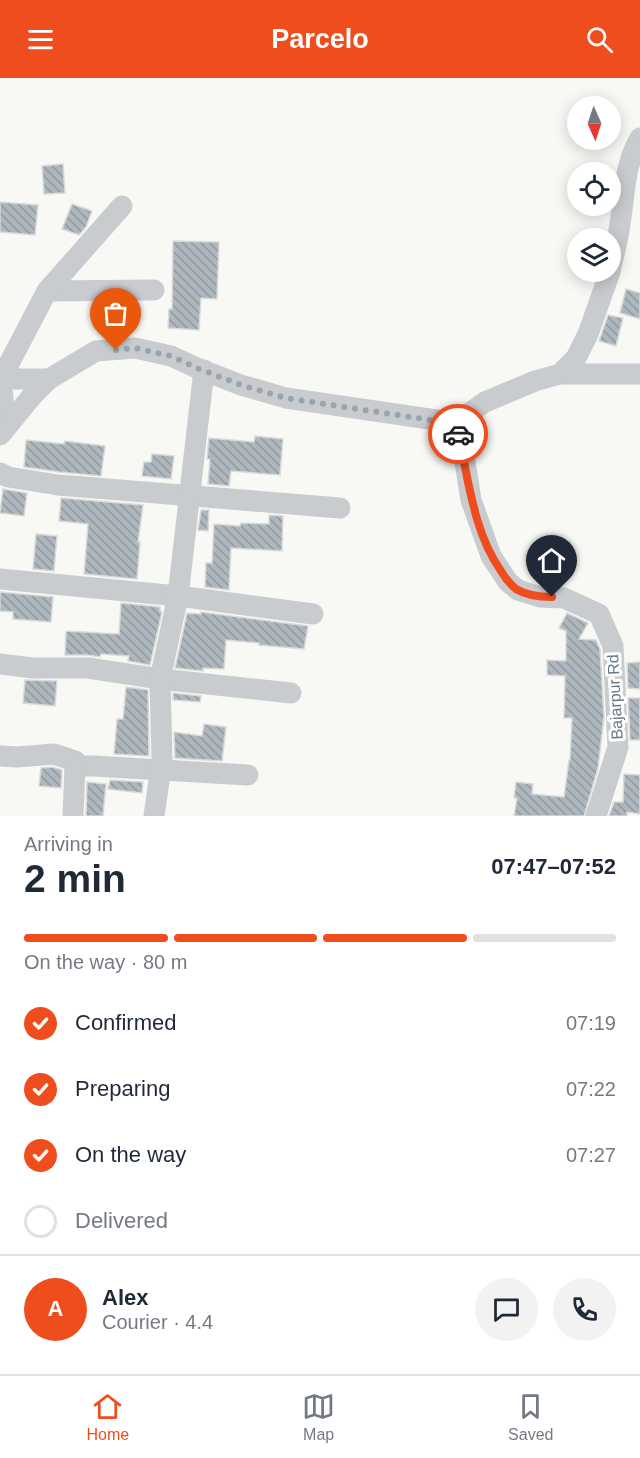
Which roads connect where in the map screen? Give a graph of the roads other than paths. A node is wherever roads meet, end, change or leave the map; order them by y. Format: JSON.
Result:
{"nodes":[{"id":1,"x":640,"y":138,"type":"edge"},
{"id":2,"x":122,"y":206,"type":"dead end"},
{"id":3,"x":619,"y":228,"type":"edge"},
{"id":4,"x":606,"y":282,"type":"edge"},
{"id":5,"x":154,"y":290,"type":"dead end"},
{"id":6,"x":46,"y":291,"type":"junction"},
{"id":7,"x":204,"y":370,"type":"junction"},
{"id":8,"x":560,"y":374,"type":"junction"},
{"id":9,"x":640,"y":374,"type":"edge"},
{"id":10,"x":1,"y":377,"type":"edge"},
{"id":11,"x":49,"y":379,"type":"junction"},
{"id":12,"x":451,"y":426,"type":"junction"},
{"id":13,"x":2,"y":433,"type":"edge"},
{"id":14,"x":0,"y":473,"type":"edge"},
{"id":15,"x":189,"y":495,"type":"junction"},
{"id":16,"x":340,"y":508,"type":"dead end"},
{"id":17,"x":0,"y":579,"type":"edge"},
{"id":18,"x":178,"y":596,"type":"junction"},
{"id":19,"x":313,"y":614,"type":"dead end"},
{"id":20,"x":0,"y":664,"type":"edge"},
{"id":21,"x":160,"y":679,"type":"junction"},
{"id":22,"x":291,"y":693,"type":"dead end"},
{"id":23,"x":0,"y":756,"type":"edge"},
{"id":24,"x":75,"y":766,"type":"junction"},
{"id":25,"x":161,"y":770,"type":"junction"},
{"id":26,"x":248,"y":775,"type":"dead end"},
{"id":27,"x":73,"y":816,"type":"edge"},
{"id":28,"x":154,"y":816,"type":"edge"},
{"id":29,"x":596,"y":816,"type":"edge"}],
"edges":[{"from":1,"to":3,"type":"street"},
{"from":2,"to":6,"type":"street"},
{"from":4,"to":8,"type":"street"},
{"from":5,"to":6,"type":"street"},
{"from":6,"to":10,"type":"street"},
{"from":7,"to":11,"type":"street"},
{"from":7,"to":12,"type":"street"},
{"from":7,"to":15,"type":"street"},
{"from":8,"to":9,"type":"street"},
{"from":8,"to":12,"type":"street"},
{"from":10,"to":11,"type":"street"},
{"from":10,"to":13,"type":"street"},
{"from":11,"to":13,"type":"street"},
{"from":12,"to":29,"type":"street","name":"Bajarpur Rd"},
{"from":14,"to":15,"type":"street"},
{"from":15,"to":16,"type":"street"},
{"from":15,"to":18,"type":"street"},
{"from":17,"to":18,"type":"street"},
{"from":18,"to":19,"type":"street"},
{"from":18,"to":21,"type":"street"},
{"from":20,"to":21,"type":"street"},
{"from":21,"to":22,"type":"street"},
{"from":21,"to":25,"type":"street"},
{"from":23,"to":24,"type":"street"},
{"from":24,"to":25,"type":"street"},
{"from":24,"to":27,"type":"street"},
{"from":25,"to":26,"type":"street"},
{"from":25,"to":28,"type":"street"}]}
